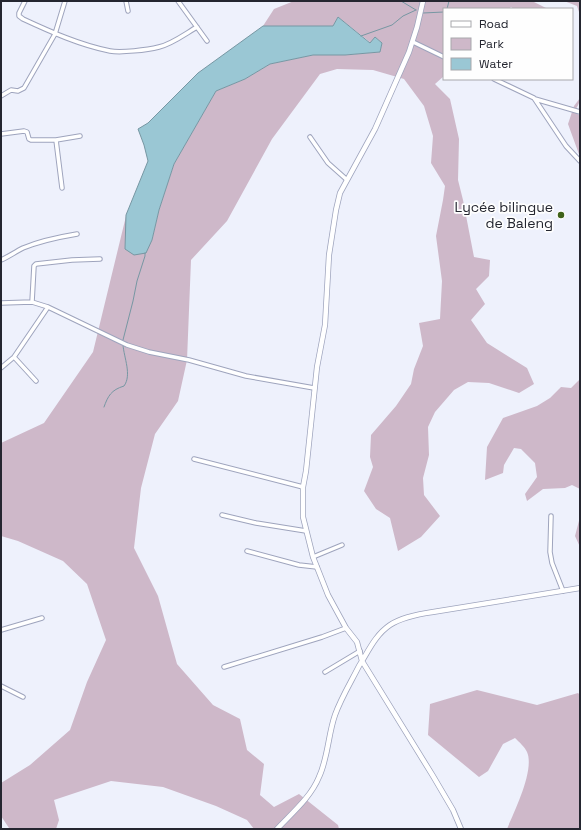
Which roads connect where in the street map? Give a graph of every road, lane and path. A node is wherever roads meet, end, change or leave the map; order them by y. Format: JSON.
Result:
{"nodes":[{"id":1,"x":25,"y":1,"type":"edge"},
{"id":2,"x":65,"y":1,"type":"edge"},
{"id":3,"x":126,"y":1,"type":"edge"},
{"id":4,"x":178,"y":1,"type":"edge"},
{"id":5,"x":423,"y":1,"type":"edge"},
{"id":6,"x":128,"y":11,"type":"dead end"},
{"id":7,"x":196,"y":27,"type":"junction"},
{"id":8,"x":55,"y":34,"type":"junction"},
{"id":9,"x":207,"y":41,"type":"dead end"},
{"id":10,"x":413,"y":42,"type":"junction"},
{"id":11,"x":443,"y":56,"type":"edge"},
{"id":12,"x":496,"y":80,"type":"edge"},
{"id":13,"x":1,"y":96,"type":"edge"},
{"id":14,"x":534,"y":98,"type":"junction"},
{"id":15,"x":580,"y":112,"type":"edge"},
{"id":16,"x":1,"y":134,"type":"edge"},
{"id":17,"x":80,"y":136,"type":"dead end"},
{"id":18,"x":310,"y":136,"type":"dead end"},
{"id":19,"x":56,"y":140,"type":"junction"},
{"id":20,"x":580,"y":161,"type":"edge"},
{"id":21,"x":346,"y":179,"type":"junction"},
{"id":22,"x":62,"y":188,"type":"dead end"},
{"id":23,"x":77,"y":234,"type":"dead end"},
{"id":24,"x":100,"y":259,"type":"dead end"},
{"id":25,"x":1,"y":260,"type":"edge"},
{"id":26,"x":32,"y":302,"type":"junction"},
{"id":27,"x":1,"y":303,"type":"edge"},
{"id":28,"x":48,"y":307,"type":"junction"},
{"id":29,"x":14,"y":357,"type":"junction"},
{"id":30,"x":1,"y":368,"type":"edge"},
{"id":31,"x":36,"y":381,"type":"dead end"},
{"id":32,"x":314,"y":388,"type":"junction"},
{"id":33,"x":194,"y":459,"type":"dead end"},
{"id":34,"x":303,"y":487,"type":"junction"},
{"id":35,"x":222,"y":515,"type":"dead end"},
{"id":36,"x":551,"y":516,"type":"dead end"},
{"id":37,"x":306,"y":531,"type":"junction"},
{"id":38,"x":342,"y":545,"type":"dead end"},
{"id":39,"x":247,"y":551,"type":"dead end"},
{"id":40,"x":313,"y":557,"type":"junction"},
{"id":41,"x":317,"y":567,"type":"junction"},
{"id":42,"x":580,"y":588,"type":"edge"},
{"id":43,"x":563,"y":591,"type":"junction"},
{"id":44,"x":42,"y":618,"type":"dead end"},
{"id":45,"x":346,"y":628,"type":"junction"},
{"id":46,"x":1,"y":630,"type":"edge"},
{"id":47,"x":360,"y":651,"type":"junction"},
{"id":48,"x":362,"y":661,"type":"junction"},
{"id":49,"x":224,"y":667,"type":"dead end"},
{"id":50,"x":325,"y":672,"type":"dead end"},
{"id":51,"x":1,"y":686,"type":"edge"},
{"id":52,"x":23,"y":697,"type":"dead end"},
{"id":53,"x":277,"y":829,"type":"edge"},
{"id":54,"x":461,"y":829,"type":"edge"}],
"edges":[{"from":1,"to":8,"type":"street"},
{"from":2,"to":8,"type":"street"},
{"from":3,"to":6,"type":"street"},
{"from":4,"to":7,"type":"street"},
{"from":5,"to":10,"type":"street"},
{"from":7,"to":8,"type":"street"},
{"from":7,"to":9,"type":"street"},
{"from":8,"to":13,"type":"street"},
{"from":10,"to":11,"type":"street"},
{"from":10,"to":21,"type":"street"},
{"from":12,"to":14,"type":"street"},
{"from":14,"to":15,"type":"street"},
{"from":14,"to":20,"type":"street"},
{"from":16,"to":19,"type":"street"},
{"from":17,"to":19,"type":"street"},
{"from":18,"to":21,"type":"street"},
{"from":19,"to":22,"type":"street"},
{"from":21,"to":32,"type":"street"},
{"from":23,"to":25,"type":"street"},
{"from":24,"to":26,"type":"street"},
{"from":26,"to":27,"type":"street"},
{"from":26,"to":28,"type":"street"},
{"from":28,"to":29,"type":"street"},
{"from":28,"to":32,"type":"street"},
{"from":29,"to":30,"type":"street"},
{"from":29,"to":31,"type":"street"},
{"from":32,"to":34,"type":"street"},
{"from":33,"to":34,"type":"street"},
{"from":34,"to":37,"type":"street"},
{"from":35,"to":37,"type":"street"},
{"from":36,"to":43,"type":"street"},
{"from":37,"to":40,"type":"street"},
{"from":38,"to":40,"type":"street"},
{"from":39,"to":41,"type":"street"},
{"from":40,"to":41,"type":"street"},
{"from":41,"to":45,"type":"street"},
{"from":42,"to":43,"type":"street"},
{"from":43,"to":48,"type":"street"},
{"from":44,"to":46,"type":"street"},
{"from":45,"to":47,"type":"street"},
{"from":45,"to":49,"type":"street"},
{"from":47,"to":48,"type":"street"},
{"from":47,"to":50,"type":"street"},
{"from":48,"to":53,"type":"street"},
{"from":48,"to":54,"type":"street"},
{"from":51,"to":52,"type":"street"}]}
